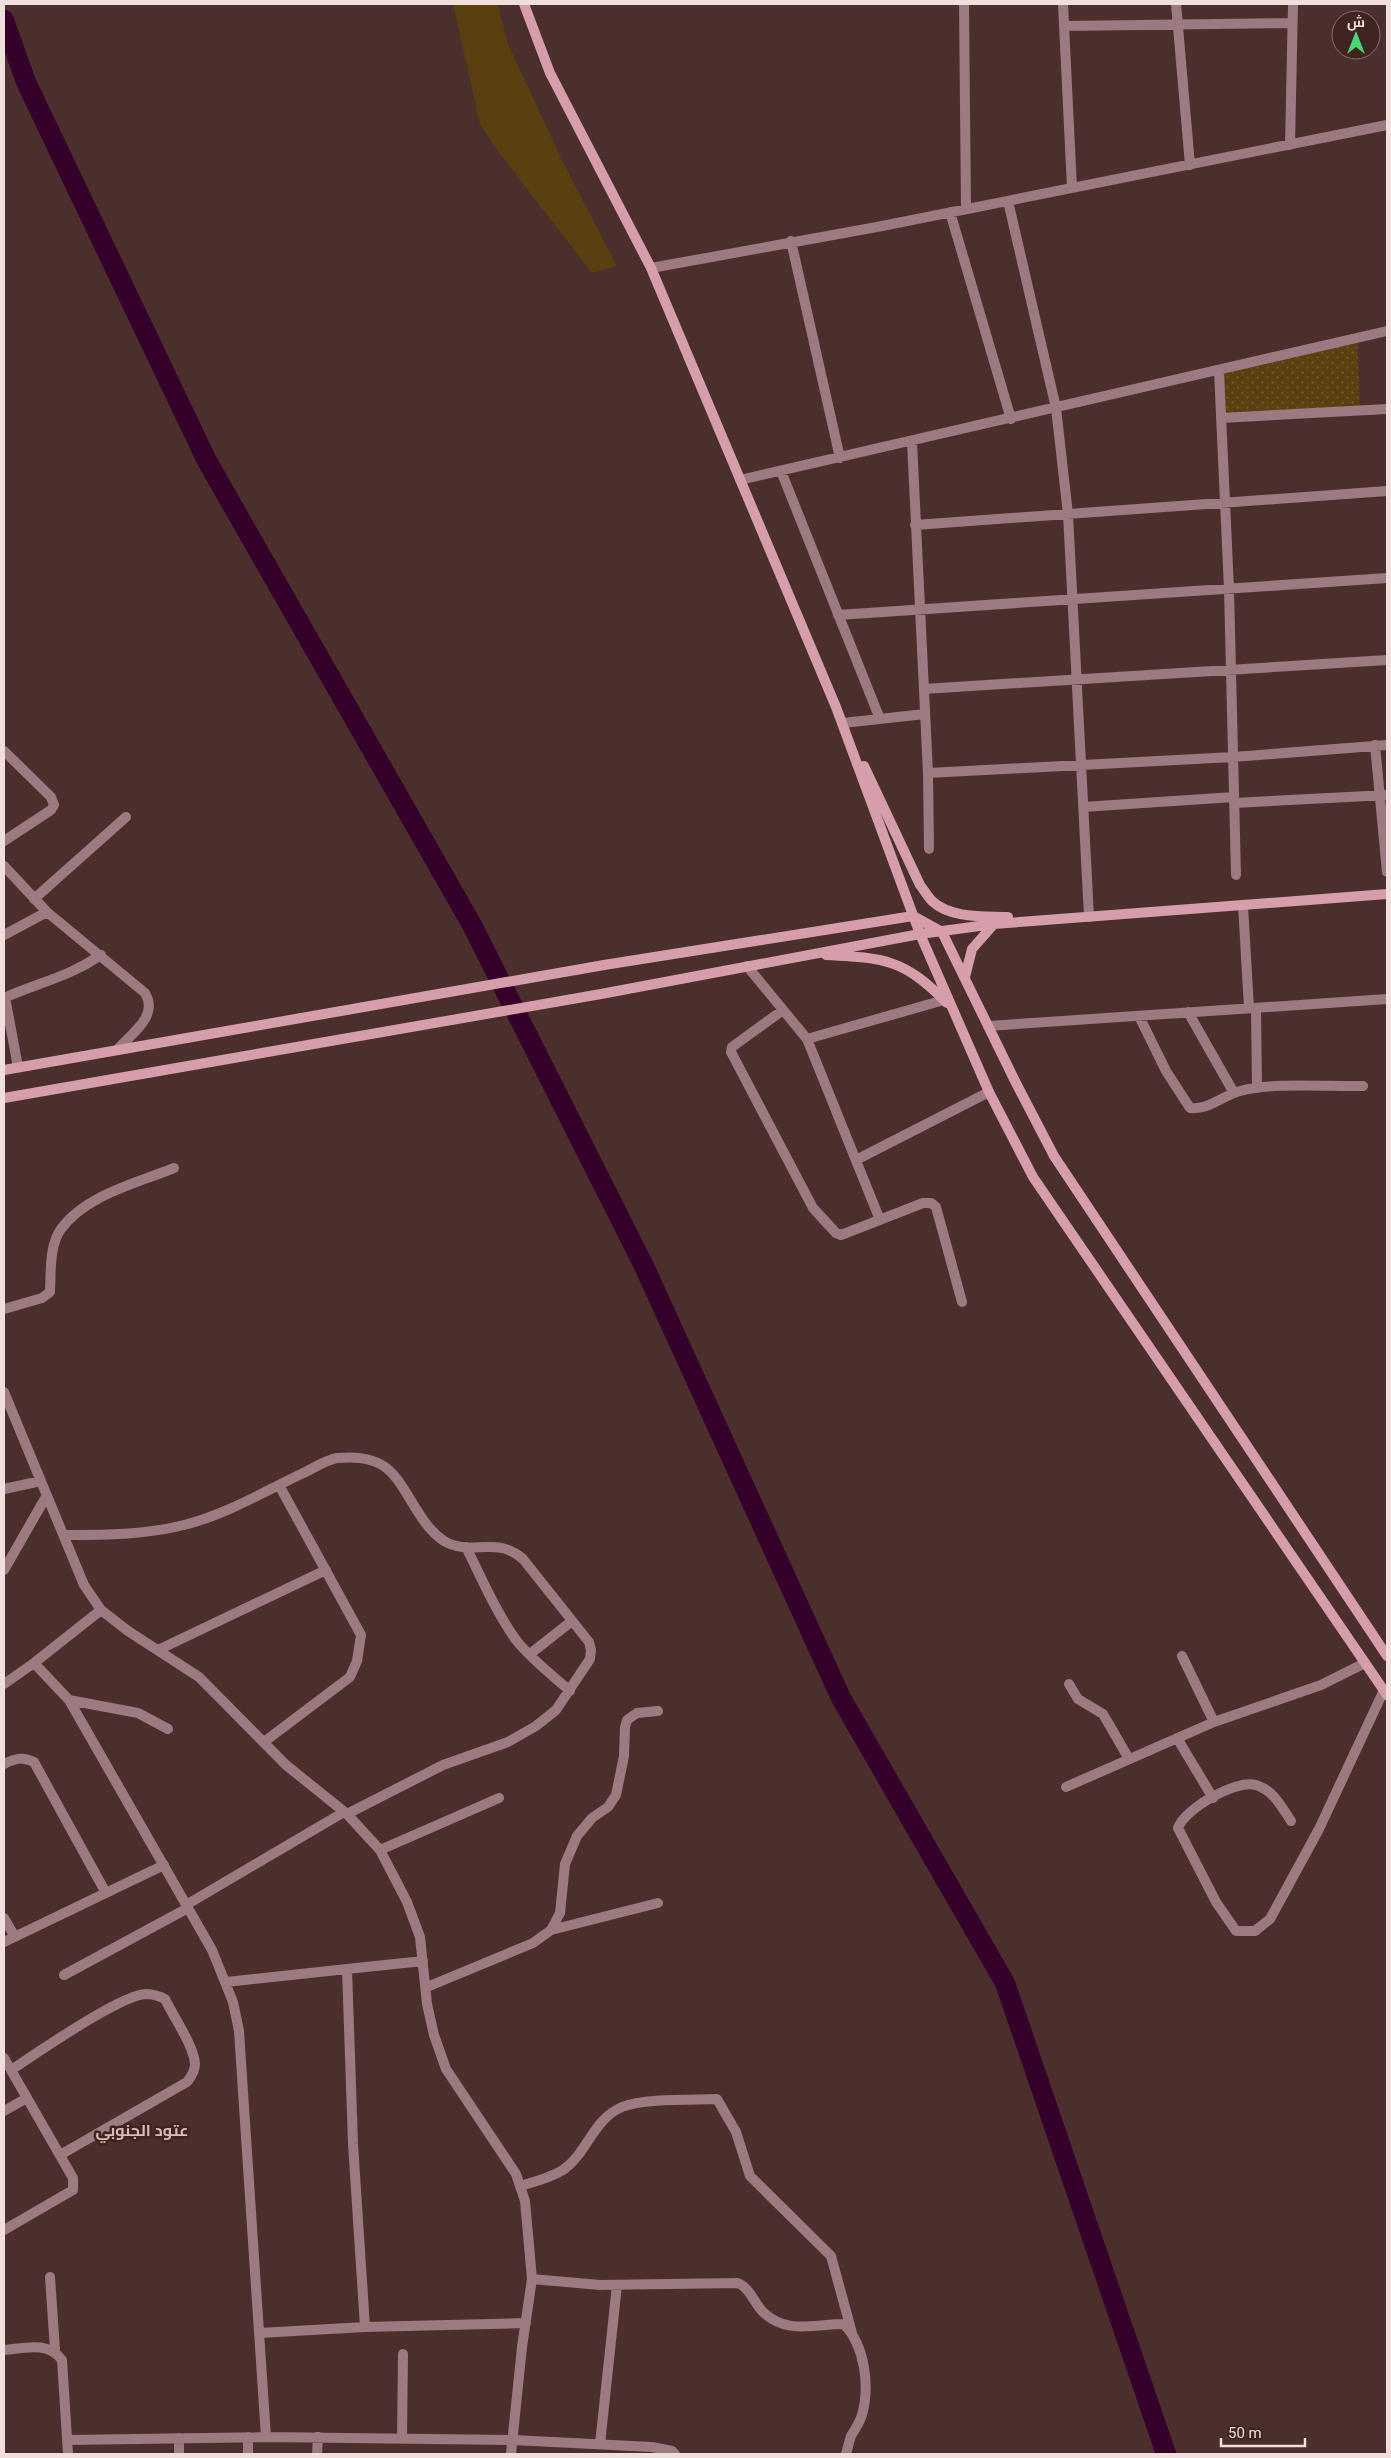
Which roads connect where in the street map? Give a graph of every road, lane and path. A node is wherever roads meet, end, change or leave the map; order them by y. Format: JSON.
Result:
{"nodes":[{"id":1,"x":524,"y":4,"type":"edge"},
{"id":2,"x":964,"y":4,"type":"edge"},
{"id":3,"x":1063,"y":4,"type":"edge"},
{"id":4,"x":1176,"y":4,"type":"edge"},
{"id":5,"x":1293,"y":4,"type":"edge"},
{"id":6,"x":1292,"y":23,"type":"junction"},
{"id":7,"x":1178,"y":24,"type":"junction"},
{"id":8,"x":1064,"y":26,"type":"junction"},
{"id":9,"x":1387,"y":125,"type":"edge"},
{"id":10,"x":1290,"y":144,"type":"junction"},
{"id":11,"x":1190,"y":164,"type":"junction"},
{"id":12,"x":1072,"y":188,"type":"junction"},
{"id":13,"x":1008,"y":201,"type":"junction"},
{"id":14,"x":966,"y":209,"type":"junction"},
{"id":15,"x":950,"y":212,"type":"junction"},
{"id":16,"x":791,"y":241,"type":"junction"},
{"id":17,"x":651,"y":268,"type":"junction"},
{"id":18,"x":1387,"y":331,"type":"edge"},
{"id":19,"x":1219,"y":371,"type":"junction"},
{"id":20,"x":1056,"y":408,"type":"junction"},
{"id":21,"x":1387,"y":409,"type":"edge"},
{"id":22,"x":1221,"y":418,"type":"junction"},
{"id":23,"x":1011,"y":419,"type":"junction"},
{"id":24,"x":912,"y":442,"type":"junction"},
{"id":25,"x":840,"y":458,"type":"junction"},
{"id":26,"x":781,"y":471,"type":"junction"},
{"id":27,"x":740,"y":480,"type":"junction"},
{"id":28,"x":1387,"y":492,"type":"edge"},
{"id":29,"x":1225,"y":503,"type":"junction"},
{"id":30,"x":1068,"y":514,"type":"junction"},
{"id":31,"x":915,"y":525,"type":"junction"},
{"id":32,"x":1387,"y":578,"type":"edge"},
{"id":33,"x":1229,"y":589,"type":"junction"},
{"id":34,"x":1072,"y":600,"type":"junction"},
{"id":35,"x":920,"y":610,"type":"junction"},
{"id":36,"x":838,"y":615,"type":"junction"},
{"id":37,"x":1387,"y":660,"type":"edge"},
{"id":38,"x":1231,"y":669,"type":"junction"},
{"id":39,"x":1078,"y":679,"type":"junction"},
{"id":40,"x":924,"y":689,"type":"junction"},
{"id":41,"x":836,"y":707,"type":"junction"},
{"id":42,"x":925,"y":714,"type":"junction"},
{"id":43,"x":880,"y":719,"type":"junction"},
{"id":44,"x":843,"y":723,"type":"junction"},
{"id":45,"x":1387,"y":744,"type":"edge"},
{"id":46,"x":1375,"y":745,"type":"junction"},
{"id":47,"x":4,"y":751,"type":"edge"},
{"id":48,"x":1233,"y":757,"type":"junction"},
{"id":49,"x":1080,"y":765,"type":"junction"},
{"id":50,"x":928,"y":773,"type":"junction"},
{"id":51,"x":1383,"y":795,"type":"edge"},
{"id":52,"x":1234,"y":800,"type":"junction"},
{"id":53,"x":1083,"y":807,"type":"junction"},
{"id":54,"x":126,"y":817,"type":"dead end"},
{"id":55,"x":4,"y":841,"type":"edge"},
{"id":56,"x":930,"y":849,"type":"dead end"},
{"id":57,"x":4,"y":866,"type":"edge"},
{"id":58,"x":1387,"y":872,"type":"edge"},
{"id":59,"x":1236,"y":875,"type":"dead end"},
{"id":60,"x":1387,"y":894,"type":"edge"},
{"id":61,"x":34,"y":899,"type":"junction"},
{"id":62,"x":1243,"y":905,"type":"junction"},
{"id":63,"x":46,"y":912,"type":"junction"},
{"id":64,"x":913,"y":916,"type":"junction"},
{"id":65,"x":1089,"y":917,"type":"junction"},
{"id":66,"x":1059,"y":919,"type":"junction"},
{"id":67,"x":994,"y":924,"type":"junction"},
{"id":68,"x":942,"y":932,"type":"junction"},
{"id":69,"x":920,"y":934,"type":"junction"},
{"id":70,"x":4,"y":935,"type":"edge"},
{"id":71,"x":808,"y":954,"type":"junction"},
{"id":72,"x":101,"y":955,"type":"junction"},
{"id":73,"x":747,"y":966,"type":"junction"},
{"id":74,"x":965,"y":977,"type":"junction"},
{"id":75,"x":4,"y":998,"type":"edge"},
{"id":76,"x":1387,"y":999,"type":"edge"},
{"id":77,"x":944,"y":1000,"type":"junction"},
{"id":78,"x":952,"y":1008,"type":"junction"},
{"id":79,"x":1253,"y":1008,"type":"junction"},
{"id":80,"x":783,"y":1010,"type":"junction"},
{"id":81,"x":1188,"y":1012,"type":"junction"},
{"id":82,"x":1139,"y":1016,"type":"junction"},
{"id":83,"x":988,"y":1026,"type":"junction"},
{"id":84,"x":807,"y":1039,"type":"junction"},
{"id":85,"x":116,"y":1050,"type":"junction"},
{"id":86,"x":18,"y":1067,"type":"junction"},
{"id":87,"x":4,"y":1070,"type":"edge"},
{"id":88,"x":1363,"y":1086,"type":"dead end"},
{"id":89,"x":1257,"y":1088,"type":"junction"},
{"id":90,"x":989,"y":1092,"type":"junction"},
{"id":91,"x":1234,"y":1093,"type":"junction"},
{"id":92,"x":4,"y":1098,"type":"edge"},
{"id":93,"x":856,"y":1160,"type":"junction"},
{"id":94,"x":174,"y":1168,"type":"dead end"},
{"id":95,"x":880,"y":1220,"type":"junction"},
{"id":96,"x":962,"y":1302,"type":"dead end"},
{"id":97,"x":4,"y":1309,"type":"edge"},
{"id":98,"x":4,"y":1392,"type":"edge"},
{"id":99,"x":41,"y":1481,"type":"junction"},
{"id":100,"x":279,"y":1485,"type":"junction"},
{"id":101,"x":4,"y":1489,"type":"edge"},
{"id":102,"x":47,"y":1495,"type":"junction"},
{"id":103,"x":64,"y":1535,"type":"junction"},
{"id":104,"x":466,"y":1547,"type":"junction"},
{"id":105,"x":4,"y":1570,"type":"edge"},
{"id":106,"x":326,"y":1570,"type":"junction"},
{"id":107,"x":102,"y":1610,"type":"junction"},
{"id":108,"x":572,"y":1621,"type":"junction"},
{"id":109,"x":158,"y":1650,"type":"junction"},
{"id":110,"x":530,"y":1654,"type":"junction"},
{"id":111,"x":1182,"y":1656,"type":"dead end"},
{"id":112,"x":1387,"y":1656,"type":"edge"},
{"id":113,"x":34,"y":1663,"type":"junction"},
{"id":114,"x":1366,"y":1663,"type":"junction"},
{"id":115,"x":4,"y":1684,"type":"edge"},
{"id":116,"x":1069,"y":1684,"type":"dead end"},
{"id":117,"x":570,"y":1691,"type":"junction"},
{"id":118,"x":1386,"y":1692,"type":"edge"},
{"id":119,"x":69,"y":1700,"type":"junction"},
{"id":120,"x":658,"y":1710,"type":"dead end"},
{"id":121,"x":1214,"y":1722,"type":"junction"},
{"id":122,"x":168,"y":1729,"type":"dead end"},
{"id":123,"x":1177,"y":1738,"type":"junction"},
{"id":124,"x":264,"y":1742,"type":"junction"},
{"id":125,"x":1129,"y":1759,"type":"junction"},
{"id":126,"x":4,"y":1764,"type":"edge"},
{"id":127,"x":1066,"y":1787,"type":"dead end"},
{"id":128,"x":499,"y":1798,"type":"dead end"},
{"id":129,"x":1213,"y":1798,"type":"junction"},
{"id":130,"x":346,"y":1813,"type":"junction"},
{"id":131,"x":1291,"y":1821,"type":"dead end"},
{"id":132,"x":380,"y":1850,"type":"junction"},
{"id":133,"x":164,"y":1865,"type":"junction"},
{"id":134,"x":106,"y":1893,"type":"junction"},
{"id":135,"x":658,"y":1903,"type":"dead end"},
{"id":136,"x":187,"y":1906,"type":"junction"},
{"id":137,"x":4,"y":1918,"type":"edge"},
{"id":138,"x":551,"y":1930,"type":"junction"},
{"id":139,"x":15,"y":1937,"type":"junction"},
{"id":140,"x":4,"y":1942,"type":"edge"},
{"id":141,"x":424,"y":1961,"type":"junction"},
{"id":142,"x":347,"y":1969,"type":"junction"},
{"id":143,"x":64,"y":1975,"type":"dead end"},
{"id":144,"x":226,"y":1982,"type":"junction"},
{"id":145,"x":426,"y":1987,"type":"junction"},
{"id":146,"x":4,"y":2058,"type":"edge"},
{"id":147,"x":10,"y":2070,"type":"junction"},
{"id":148,"x":27,"y":2098,"type":"junction"},
{"id":149,"x":4,"y":2111,"type":"edge"},
{"id":150,"x":60,"y":2154,"type":"junction"},
{"id":151,"x":520,"y":2186,"type":"junction"},
{"id":152,"x":4,"y":2230,"type":"edge"},
{"id":153,"x":50,"y":2277,"type":"dead end"},
{"id":154,"x":532,"y":2279,"type":"junction"},
{"id":155,"x":617,"y":2285,"type":"junction"},
{"id":156,"x":526,"y":2323,"type":"junction"},
{"id":157,"x":365,"y":2327,"type":"junction"},
{"id":158,"x":259,"y":2333,"type":"junction"},
{"id":159,"x":852,"y":2333,"type":"junction"},
{"id":160,"x":4,"y":2350,"type":"edge"},
{"id":161,"x":55,"y":2350,"type":"junction"},
{"id":162,"x":403,"y":2354,"type":"dead end"},
{"id":163,"x":248,"y":2437,"type":"junction"},
{"id":164,"x":266,"y":2437,"type":"junction"},
{"id":165,"x":179,"y":2438,"type":"junction"},
{"id":166,"x":318,"y":2438,"type":"junction"},
{"id":167,"x":402,"y":2438,"type":"junction"},
{"id":168,"x":67,"y":2440,"type":"junction"},
{"id":169,"x":513,"y":2440,"type":"junction"},
{"id":170,"x":600,"y":2444,"type":"junction"},
{"id":171,"x":68,"y":2454,"type":"edge"},
{"id":172,"x":179,"y":2454,"type":"edge"},
{"id":173,"x":248,"y":2454,"type":"edge"},
{"id":174,"x":317,"y":2454,"type":"edge"},
{"id":175,"x":511,"y":2454,"type":"edge"},
{"id":176,"x":675,"y":2454,"type":"edge"},
{"id":177,"x":846,"y":2454,"type":"edge"}],
"edges":[{"from":1,"to":17,"type":"street"},
{"from":2,"to":14,"type":"street"},
{"from":3,"to":8,"type":"street"},
{"from":4,"to":7,"type":"street"},
{"from":5,"to":6,"type":"street"},
{"from":6,"to":7,"type":"street"},
{"from":6,"to":10,"type":"street"},
{"from":7,"to":8,"type":"street"},
{"from":7,"to":11,"type":"street"},
{"from":8,"to":12,"type":"street"},
{"from":9,"to":10,"type":"street"},
{"from":10,"to":11,"type":"street"},
{"from":11,"to":12,"type":"street"},
{"from":12,"to":13,"type":"street"},
{"from":13,"to":14,"type":"street"},
{"from":13,"to":20,"type":"street"},
{"from":14,"to":15,"type":"street"},
{"from":15,"to":16,"type":"street"},
{"from":15,"to":23,"type":"street"},
{"from":16,"to":17,"type":"street"},
{"from":16,"to":25,"type":"street"},
{"from":17,"to":27,"type":"street"},
{"from":18,"to":19,"type":"street"},
{"from":19,"to":20,"type":"street"},
{"from":19,"to":22,"type":"street"},
{"from":20,"to":23,"type":"street"},
{"from":20,"to":30,"type":"street"},
{"from":21,"to":22,"type":"street"},
{"from":22,"to":29,"type":"street"},
{"from":23,"to":24,"type":"street"},
{"from":24,"to":25,"type":"street"},
{"from":24,"to":31,"type":"street"},
{"from":25,"to":26,"type":"street"},
{"from":26,"to":27,"type":"street"},
{"from":26,"to":36,"type":"street"},
{"from":27,"to":41,"type":"street"},
{"from":28,"to":29,"type":"street"},
{"from":29,"to":30,"type":"street"},
{"from":29,"to":33,"type":"street"},
{"from":30,"to":31,"type":"street"},
{"from":30,"to":34,"type":"street"},
{"from":31,"to":35,"type":"street"},
{"from":32,"to":33,"type":"street"},
{"from":33,"to":34,"type":"street"},
{"from":33,"to":38,"type":"street"},
{"from":34,"to":35,"type":"street"},
{"from":34,"to":39,"type":"street"},
{"from":35,"to":36,"type":"street"},
{"from":35,"to":40,"type":"street"},
{"from":36,"to":43,"type":"street"},
{"from":37,"to":38,"type":"street"},
{"from":38,"to":39,"type":"street"},
{"from":38,"to":48,"type":"street"},
{"from":39,"to":40,"type":"street"},
{"from":39,"to":49,"type":"street"},
{"from":40,"to":42,"type":"street"},
{"from":41,"to":44,"type":"street"},
{"from":41,"to":64,"type":"street"},
{"from":42,"to":43,"type":"street"},
{"from":42,"to":50,"type":"street"},
{"from":43,"to":44,"type":"street"},
{"from":44,"to":66,"type":"street"},
{"from":45,"to":46,"type":"street"},
{"from":46,"to":48,"type":"street"},
{"from":46,"to":51,"type":"street"},
{"from":47,"to":55,"type":"street"},
{"from":48,"to":49,"type":"street"},
{"from":48,"to":52,"type":"street"},
{"from":49,"to":50,"type":"street"},
{"from":49,"to":53,"type":"street"},
{"from":50,"to":56,"type":"street"},
{"from":51,"to":52,"type":"street"},
{"from":51,"to":58,"type":"street"},
{"from":52,"to":53,"type":"street"},
{"from":52,"to":59,"type":"street"},
{"from":53,"to":65,"type":"street"},
{"from":54,"to":61,"type":"street"},
{"from":57,"to":61,"type":"street"},
{"from":60,"to":62,"type":"street"},
{"from":61,"to":63,"type":"street"},
{"from":62,"to":65,"type":"street"},
{"from":62,"to":79,"type":"street"},
{"from":63,"to":70,"type":"street"},
{"from":63,"to":72,"type":"street"},
{"from":64,"to":68,"type":"street"},
{"from":64,"to":69,"type":"street"},
{"from":64,"to":85,"type":"street"},
{"from":65,"to":66,"type":"street"},
{"from":66,"to":67,"type":"street"},
{"from":67,"to":68,"type":"street"},
{"from":67,"to":74,"type":"street"},
{"from":68,"to":69,"type":"street"},
{"from":68,"to":74,"type":"street"},
{"from":69,"to":71,"type":"street"},
{"from":69,"to":78,"type":"street"},
{"from":71,"to":73,"type":"street"},
{"from":71,"to":77,"type":"street"},
{"from":72,"to":75,"type":"street"},
{"from":72,"to":85,"type":"street"},
{"from":73,"to":80,"type":"street"},
{"from":73,"to":92,"type":"street"},
{"from":74,"to":83,"type":"street"},
{"from":75,"to":86,"type":"street"},
{"from":76,"to":79,"type":"street"},
{"from":77,"to":78,"type":"street"},
{"from":77,"to":84,"type":"street"},
{"from":78,"to":90,"type":"street"},
{"from":79,"to":81,"type":"street"},
{"from":79,"to":89,"type":"street"},
{"from":80,"to":84,"type":"street"},
{"from":80,"to":95,"type":"street"},
{"from":81,"to":82,"type":"street"},
{"from":81,"to":91,"type":"street"},
{"from":82,"to":83,"type":"street"},
{"from":82,"to":91,"type":"street"},
{"from":83,"to":112,"type":"street"},
{"from":84,"to":93,"type":"street"},
{"from":85,"to":86,"type":"street"},
{"from":86,"to":87,"type":"street"},
{"from":88,"to":89,"type":"street"},
{"from":89,"to":91,"type":"street"},
{"from":90,"to":93,"type":"street"},
{"from":90,"to":114,"type":"street"},
{"from":93,"to":95,"type":"street"},
{"from":94,"to":97,"type":"street"},
{"from":95,"to":96,"type":"street"},
{"from":98,"to":99,"type":"street"},
{"from":99,"to":101,"type":"street"},
{"from":99,"to":102,"type":"street"},
{"from":100,"to":103,"type":"street"},
{"from":100,"to":104,"type":"street"},
{"from":100,"to":106,"type":"street"},
{"from":102,"to":103,"type":"street"},
{"from":102,"to":105,"type":"street"},
{"from":103,"to":107,"type":"street"},
{"from":104,"to":108,"type":"street"},
{"from":104,"to":110,"type":"street"},
{"from":106,"to":109,"type":"street"},
{"from":106,"to":124,"type":"street"},
{"from":107,"to":109,"type":"street"},
{"from":107,"to":113,"type":"street"},
{"from":108,"to":110,"type":"street"},
{"from":108,"to":117,"type":"street"},
{"from":109,"to":124,"type":"street"},
{"from":110,"to":117,"type":"street"},
{"from":111,"to":121,"type":"street"},
{"from":113,"to":115,"type":"street"},
{"from":113,"to":119,"type":"street"},
{"from":114,"to":118,"type":"street"},
{"from":114,"to":121,"type":"street"},
{"from":116,"to":125,"type":"street"},
{"from":117,"to":130,"type":"street"},
{"from":118,"to":129,"type":"street"},
{"from":119,"to":122,"type":"street"},
{"from":119,"to":133,"type":"street"},
{"from":120,"to":138,"type":"street"},
{"from":121,"to":123,"type":"street"},
{"from":123,"to":125,"type":"street"},
{"from":123,"to":129,"type":"street"},
{"from":124,"to":130,"type":"street"},
{"from":125,"to":127,"type":"street"},
{"from":126,"to":134,"type":"street"},
{"from":128,"to":132,"type":"street"},
{"from":129,"to":131,"type":"street"},
{"from":130,"to":132,"type":"street"},
{"from":130,"to":136,"type":"street"},
{"from":132,"to":141,"type":"street"},
{"from":133,"to":134,"type":"street"},
{"from":133,"to":136,"type":"street"},
{"from":134,"to":139,"type":"street"},
{"from":135,"to":138,"type":"street"},
{"from":136,"to":143,"type":"street"},
{"from":136,"to":144,"type":"street"},
{"from":137,"to":139,"type":"street"},
{"from":138,"to":145,"type":"street"},
{"from":139,"to":140,"type":"street"},
{"from":141,"to":142,"type":"street"},
{"from":141,"to":145,"type":"street"},
{"from":142,"to":144,"type":"street"},
{"from":142,"to":157,"type":"street"},
{"from":144,"to":158,"type":"street"},
{"from":145,"to":151,"type":"street"},
{"from":146,"to":147,"type":"street"},
{"from":147,"to":148,"type":"street"},
{"from":147,"to":150,"type":"street"},
{"from":148,"to":149,"type":"street"},
{"from":148,"to":150,"type":"street"},
{"from":150,"to":152,"type":"street"},
{"from":151,"to":154,"type":"street"},
{"from":151,"to":159,"type":"street"},
{"from":153,"to":161,"type":"street"},
{"from":154,"to":155,"type":"street"},
{"from":154,"to":156,"type":"street"},
{"from":155,"to":159,"type":"street"},
{"from":155,"to":170,"type":"street"},
{"from":156,"to":157,"type":"street"},
{"from":156,"to":169,"type":"street"},
{"from":157,"to":158,"type":"street"},
{"from":158,"to":164,"type":"street"},
{"from":159,"to":177,"type":"street"},
{"from":160,"to":161,"type":"street"},
{"from":161,"to":168,"type":"street"},
{"from":162,"to":167,"type":"street"},
{"from":163,"to":164,"type":"street"},
{"from":163,"to":165,"type":"street"},
{"from":163,"to":173,"type":"street"},
{"from":164,"to":166,"type":"street"},
{"from":165,"to":168,"type":"street"},
{"from":165,"to":172,"type":"street"},
{"from":166,"to":167,"type":"street"},
{"from":166,"to":174,"type":"street"},
{"from":167,"to":169,"type":"street"},
{"from":168,"to":171,"type":"street"},
{"from":169,"to":170,"type":"street"},
{"from":169,"to":175,"type":"street"},
{"from":170,"to":176,"type":"street"}]}
